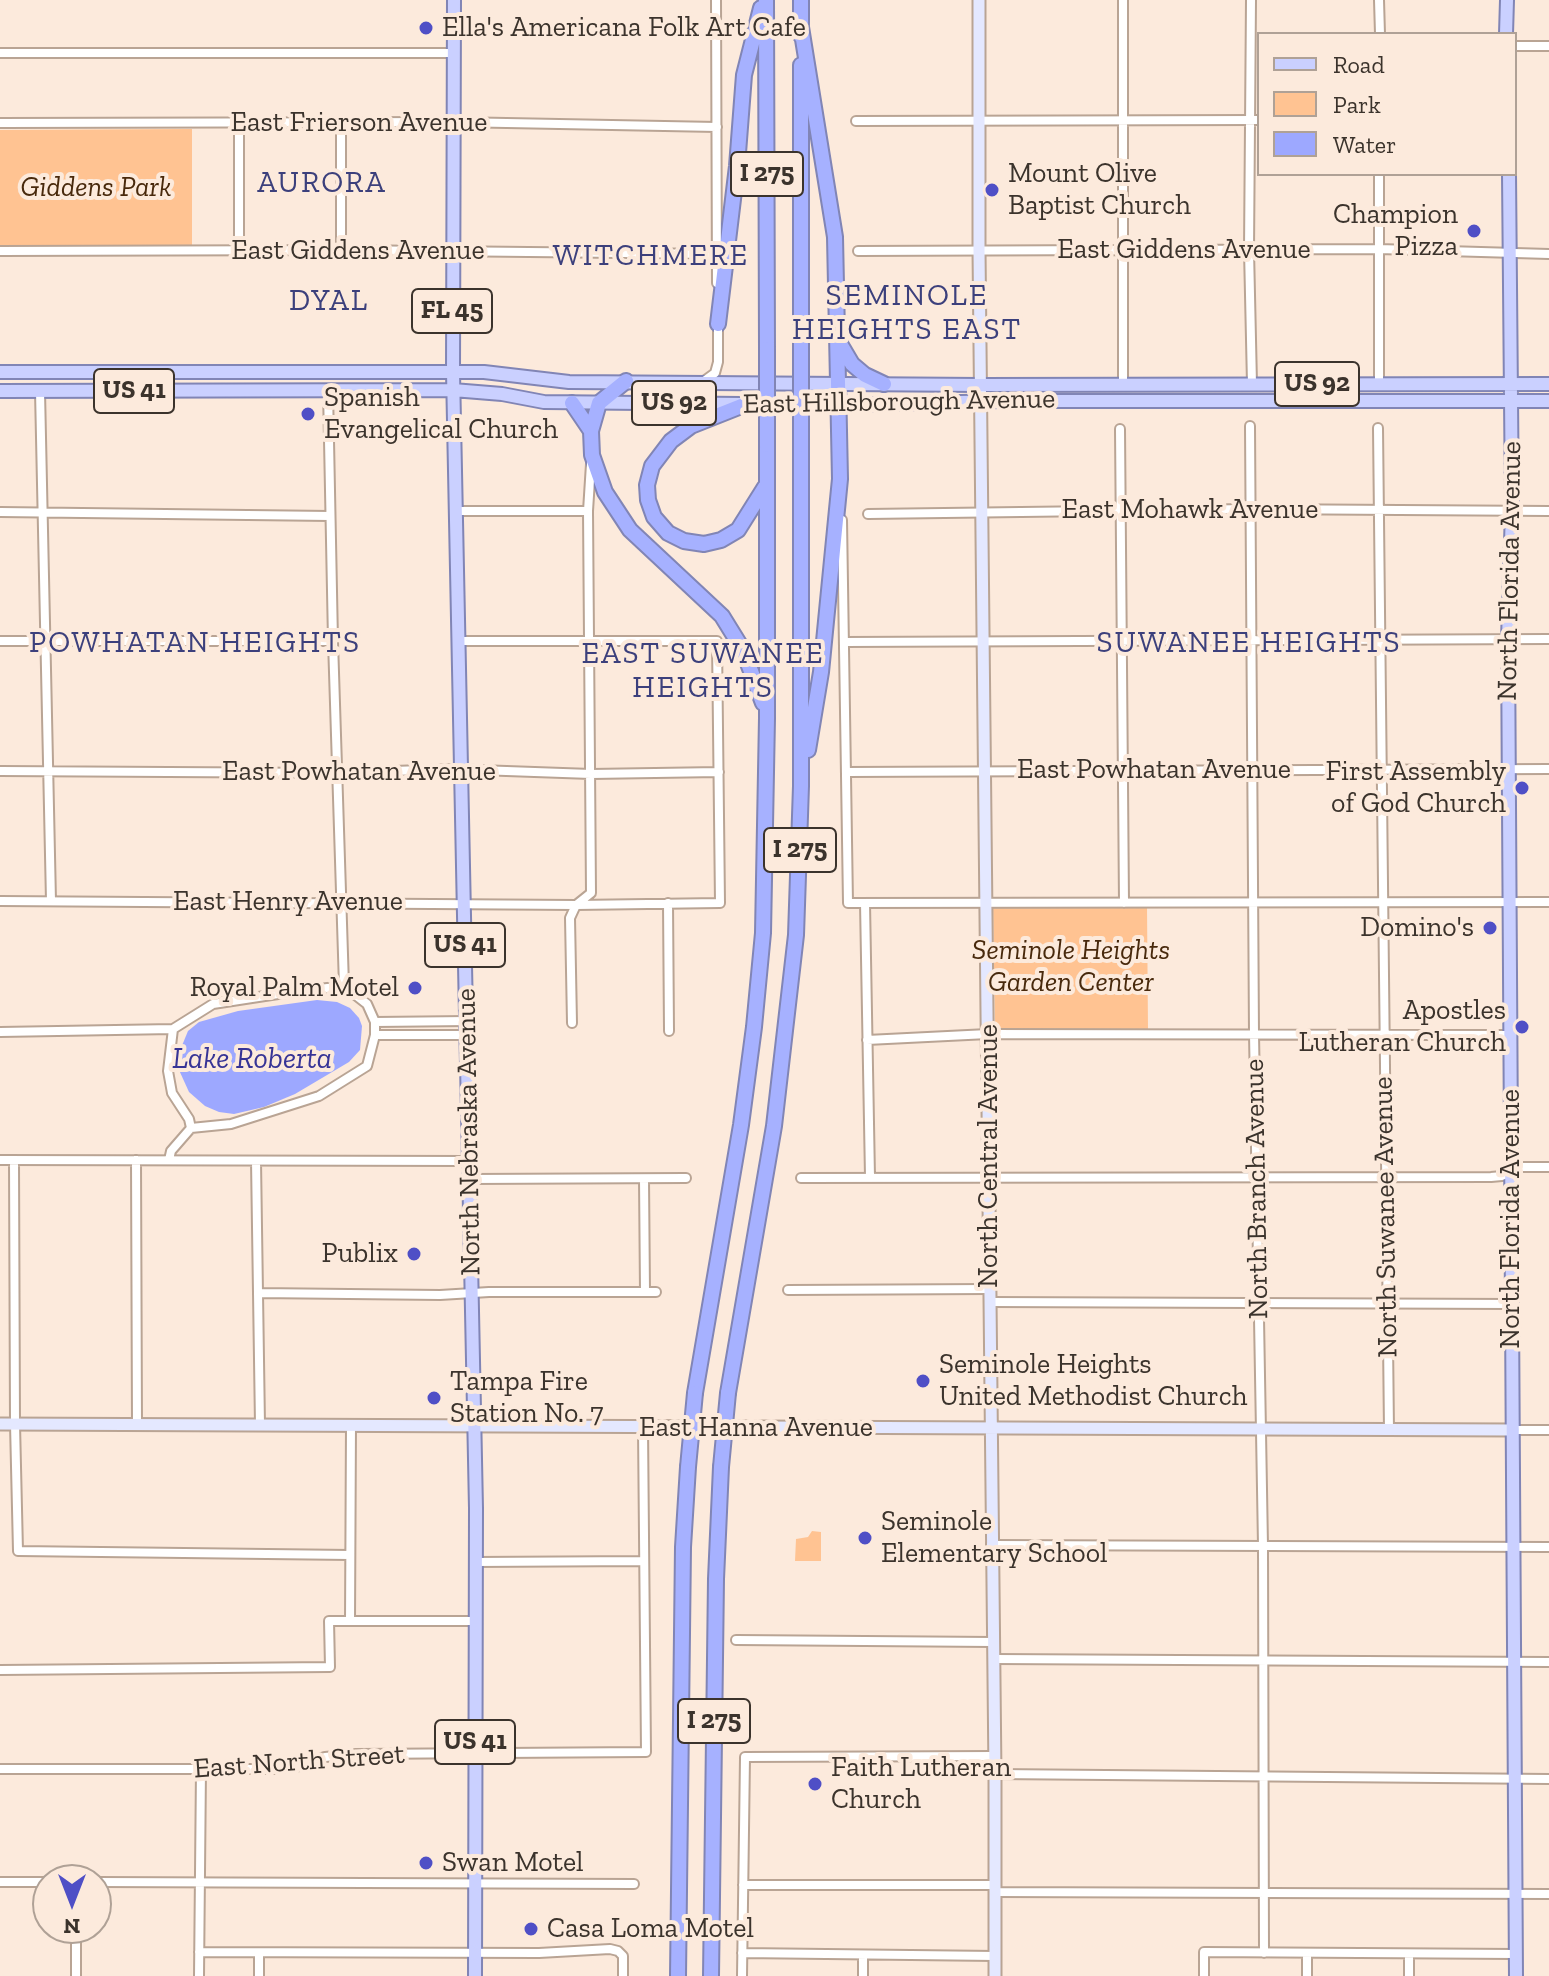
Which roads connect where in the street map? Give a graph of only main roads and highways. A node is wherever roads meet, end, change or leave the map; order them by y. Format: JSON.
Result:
{"nodes":[{"id":1,"x":454,"y":0,"type":"edge"},
{"id":2,"x":764,"y":0,"type":"edge"},
{"id":3,"x":801,"y":0,"type":"edge"},
{"id":4,"x":1507,"y":0,"type":"edge"},
{"id":5,"x":801,"y":27,"type":"junction"},
{"id":6,"x":1506,"y":32,"type":"edge"},
{"id":7,"x":1509,"y":176,"type":"edge"},
{"id":8,"x":718,"y":324,"type":"road end"},
{"id":9,"x":837,"y":335,"type":"junction"},
{"id":10,"x":0,"y":372,"type":"edge"},
{"id":11,"x":59,"y":372,"type":"junction"},
{"id":12,"x":216,"y":372,"type":"junction"},
{"id":13,"x":453,"y":372,"type":"junction"},
{"id":14,"x":626,"y":381,"type":"junction"},
{"id":15,"x":837,"y":383,"type":"junction"},
{"id":16,"x":884,"y":384,"type":"junction"},
{"id":17,"x":1511,"y":384,"type":"junction"},
{"id":18,"x":1549,"y":384,"type":"edge"},
{"id":19,"x":453,"y":390,"type":"junction"},
{"id":20,"x":0,"y":391,"type":"edge"},
{"id":21,"x":40,"y":391,"type":"junction"},
{"id":22,"x":146,"y":391,"type":"junction"},
{"id":23,"x":1511,"y":400,"type":"junction"},
{"id":24,"x":1549,"y":401,"type":"edge"},
{"id":25,"x":572,"y":403,"type":"junction"},
{"id":26,"x":599,"y":403,"type":"junction"},
{"id":27,"x":749,"y":403,"type":"junction"},
{"id":28,"x":839,"y":405,"type":"junction"},
{"id":29,"x":591,"y":431,"type":"junction"},
{"id":30,"x":767,"y":483,"type":"junction"},
{"id":31,"x":767,"y":718,"type":"junction"},
{"id":32,"x":801,"y":786,"type":"junction"},
{"id":33,"x":475,"y":1976,"type":"edge"},
{"id":34,"x":678,"y":1976,"type":"edge"},
{"id":35,"x":711,"y":1976,"type":"edge"},
{"id":36,"x":1516,"y":1976,"type":"edge"}],
"edges":[{"from":1,"to":13,"type":"main road","name":"North Nebraska Avenue","number":"FL 45"},
{"from":2,"to":8,"type":"highway"},
{"from":2,"to":30,"type":"highway","number":"I 275","bridge":true},
{"from":3,"to":5,"type":"highway","number":"I 275"},
{"from":4,"to":6,"type":"main road"},
{"from":5,"to":9,"type":"highway"},
{"from":5,"to":32,"type":"highway","number":"I 275","bridge":true},
{"from":7,"to":17,"type":"main road","name":"North Florida Avenue"},
{"from":9,"to":15,"type":"highway"},
{"from":9,"to":16,"type":"highway"},
{"from":10,"to":11,"type":"main road","name":"East Hillsborough Avenue","number":"US 41"},
{"from":11,"to":12,"type":"main road","name":"East Hillsborough Avenue","number":"US 41"},
{"from":11,"to":21,"type":"main road"},
{"from":12,"to":13,"type":"main road","name":"East Hillsborough Avenue","number":"US 41"},
{"from":12,"to":22,"type":"main road"},
{"from":13,"to":14,"type":"main road","name":"East Hillsborough Avenue","number":"US 92"},
{"from":13,"to":19,"type":"main road","name":"North Nebraska Avenue","number":"US 41"},
{"from":14,"to":15,"type":"main road","name":"East Hillsborough Avenue","number":"US 92"},
{"from":14,"to":26,"type":"highway"},
{"from":15,"to":16,"type":"main road","name":"East Hillsborough Avenue","number":"US 92"},
{"from":15,"to":28,"type":"highway"},
{"from":16,"to":17,"type":"main road","name":"East Hillsborough Avenue","number":"US 92"},
{"from":17,"to":18,"type":"main road","number":"US 92"},
{"from":17,"to":23,"type":"main road","name":"North Florida Avenue"},
{"from":19,"to":22,"type":"main road","name":"East Hillsborough Avenue","number":"US 41"},
{"from":19,"to":25,"type":"main road","name":"East Hillsborough Avenue","number":"US 92"},
{"from":19,"to":33,"type":"main road","name":"North Nebraska Avenue","number":"US 41"},
{"from":20,"to":21,"type":"main road","name":"East Hillsborough Avenue","number":"US 41"},
{"from":21,"to":22,"type":"main road","name":"East Hillsborough Avenue","number":"US 41"},
{"from":23,"to":24,"type":"main road","number":"US 92"},
{"from":23,"to":28,"type":"main road","name":"East Hillsborough Avenue","number":"US 92"},
{"from":23,"to":36,"type":"main road","name":"North Florida Avenue"},
{"from":25,"to":26,"type":"main road","name":"East Hillsborough Avenue","number":"US 92"},
{"from":25,"to":29,"type":"highway"},
{"from":26,"to":27,"type":"main road","name":"East Hillsborough Avenue","number":"US 92"},
{"from":26,"to":29,"type":"highway"},
{"from":27,"to":28,"type":"main road","name":"East Hillsborough Avenue","number":"US 92"},
{"from":27,"to":30,"type":"highway"},
{"from":28,"to":32,"type":"highway"},
{"from":29,"to":31,"type":"highway"},
{"from":30,"to":31,"type":"highway","number":"I 275"},
{"from":31,"to":34,"type":"highway","number":"I 275","bridge":true},
{"from":32,"to":35,"type":"highway","number":"I 275","bridge":true}]}
